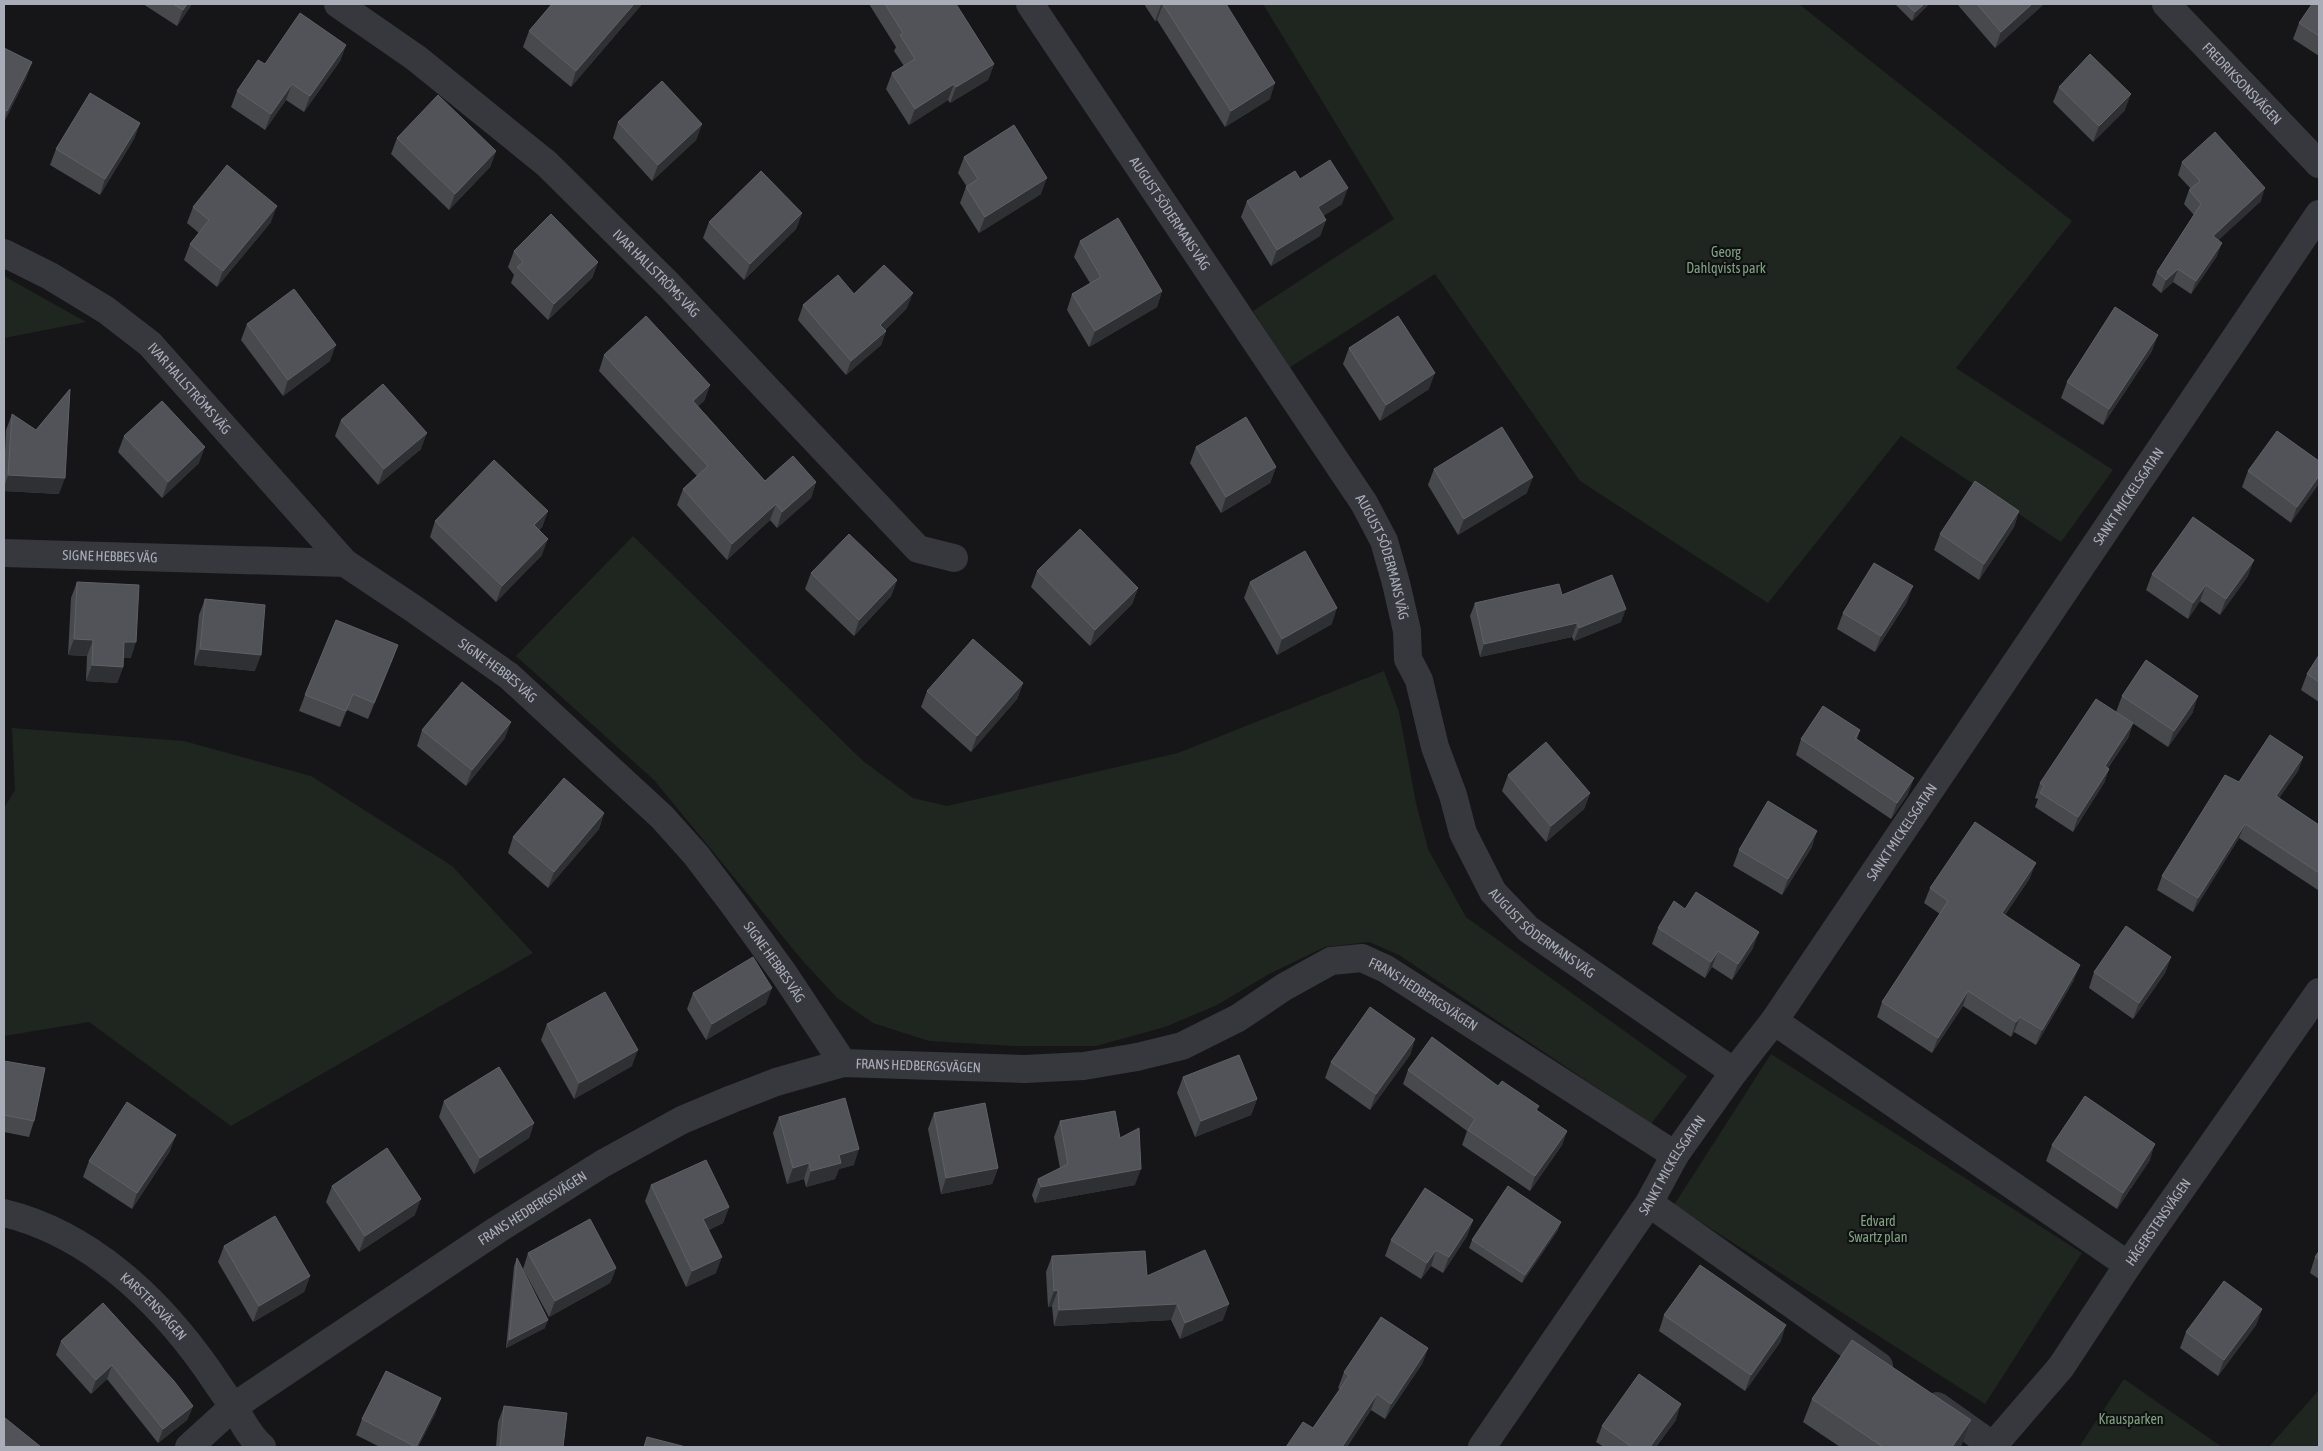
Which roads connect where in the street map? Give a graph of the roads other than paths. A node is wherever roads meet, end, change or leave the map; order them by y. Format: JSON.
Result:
{"nodes":[{"id":1,"x":338,"y":4,"type":"edge"},
{"id":2,"x":1030,"y":4,"type":"edge"},
{"id":3,"x":2166,"y":4,"type":"edge"},
{"id":4,"x":2319,"y":164,"type":"edge"},
{"id":5,"x":2319,"y":214,"type":"edge"},
{"id":6,"x":4,"y":253,"type":"edge"},
{"id":7,"x":4,"y":553,"type":"edge"},
{"id":8,"x":954,"y":558,"type":"dead end"},
{"id":9,"x":344,"y":563,"type":"junction"},
{"id":10,"x":2319,"y":992,"type":"edge"},
{"id":11,"x":1774,"y":1021,"type":"junction"},
{"id":12,"x":843,"y":1063,"type":"junction"},
{"id":13,"x":1734,"y":1072,"type":"junction"},
{"id":14,"x":1675,"y":1154,"type":"junction"},
{"id":15,"x":1648,"y":1203,"type":"junction"},
{"id":16,"x":4,"y":1213,"type":"edge"},
{"id":17,"x":2128,"y":1264,"type":"junction"},
{"id":18,"x":233,"y":1407,"type":"junction"},
{"id":19,"x":189,"y":1447,"type":"edge"},
{"id":20,"x":262,"y":1447,"type":"edge"},
{"id":21,"x":1482,"y":1447,"type":"edge"},
{"id":22,"x":1993,"y":1447,"type":"edge"}],
"edges":[{"from":1,"to":8,"type":"street","name":"IVAR HALLSTRÖMS VÄG"},
{"from":2,"to":13,"type":"street","name":"AUGUST SÖDERMANS VÄG"},
{"from":3,"to":4,"type":"street","name":"FREDRIKSONSVÄGEN"},
{"from":5,"to":11,"type":"street","name":"SANKT MICKELSGATAN"},
{"from":6,"to":9,"type":"street","name":"IVAR HALLSTRÖMS VÄG"},
{"from":7,"to":9,"type":"street","name":"SIGNE HEBBES VÄG"},
{"from":9,"to":12,"type":"street","name":"SIGNE HEBBES VÄG"},
{"from":10,"to":17,"type":"street","name":"HÄGERSTENSVÄGEN"},
{"from":11,"to":13,"type":"street","name":"SANKT MICKELSGATAN"},
{"from":11,"to":17,"type":"street"},
{"from":12,"to":14,"type":"street","name":"FRANS HEDBERGSVÄGEN"},
{"from":12,"to":18,"type":"street","name":"FRANS HEDBERGSVÄGEN"},
{"from":13,"to":14,"type":"street","name":"SANKT MICKELSGATAN"},
{"from":14,"to":15,"type":"street","name":"SANKT MICKELSGATAN"},
{"from":15,"to":21,"type":"street","name":"SANKT MICKELSGATAN"},
{"from":15,"to":22,"type":"street"},
{"from":16,"to":18,"type":"street","name":"KARSTENSVÄGEN"},
{"from":17,"to":22,"type":"street","name":"HÄGERSTENSVÄGEN"},
{"from":18,"to":19,"type":"street","name":"FRANS HEDBERGSVÄGEN"},
{"from":18,"to":20,"type":"street","name":"KARSTENSVÄGEN"}]}
